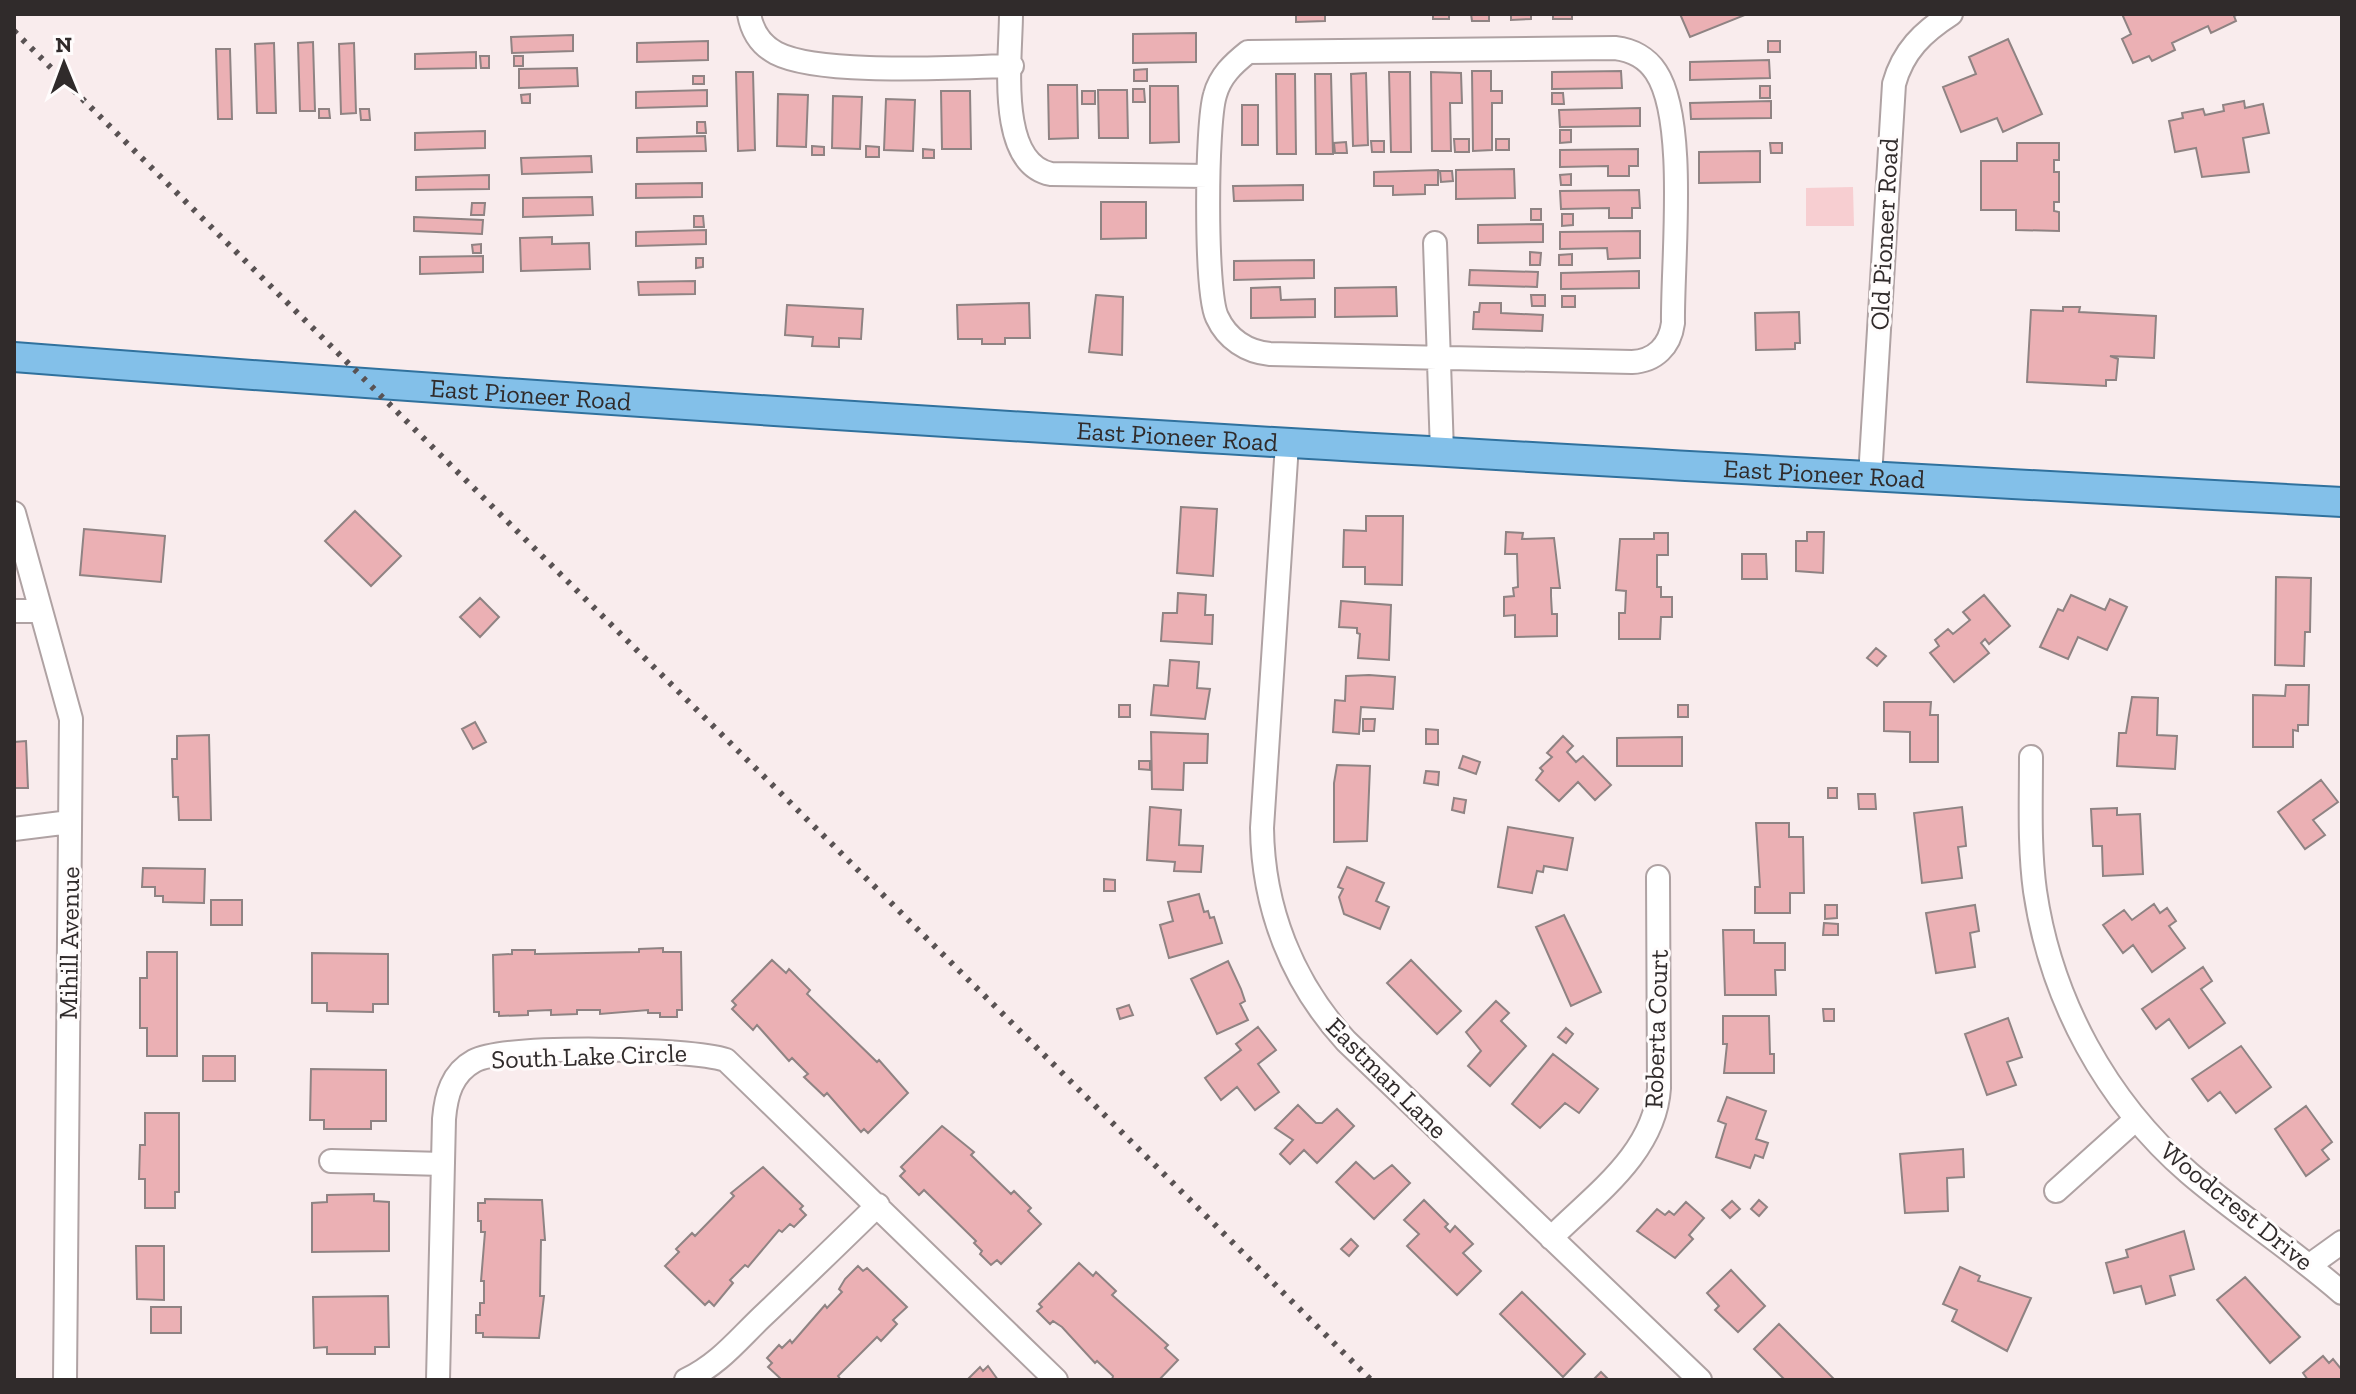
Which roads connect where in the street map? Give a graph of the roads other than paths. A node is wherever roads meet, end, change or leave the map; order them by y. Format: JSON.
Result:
{"nodes":[{"id":1,"x":749,"y":14,"type":"edge"},
{"id":2,"x":1011,"y":14,"type":"edge"},
{"id":3,"x":1951,"y":14,"type":"edge"},
{"id":4,"x":1012,"y":66,"type":"junction"},
{"id":5,"x":1208,"y":176,"type":"junction"},
{"id":6,"x":1435,"y":243,"type":"dead end"},
{"id":7,"x":14,"y":357,"type":"edge"},
{"id":8,"x":1439,"y":357,"type":"junction"},
{"id":9,"x":1287,"y":444,"type":"junction"},
{"id":10,"x":1442,"y":452,"type":"junction"},
{"id":11,"x":1870,"y":477,"type":"junction"},
{"id":12,"x":2342,"y":502,"type":"edge"},
{"id":13,"x":14,"y":513,"type":"edge"},
{"id":14,"x":20,"y":560,"type":"edge"},
{"id":15,"x":14,"y":611,"type":"edge"},
{"id":16,"x":41,"y":611,"type":"junction"},
{"id":17,"x":2031,"y":757,"type":"dead end"},
{"id":18,"x":70,"y":822,"type":"junction"},
{"id":19,"x":14,"y":829,"type":"edge"},
{"id":20,"x":1658,"y":877,"type":"dead end"},
{"id":21,"x":2135,"y":1120,"type":"junction"},
{"id":22,"x":331,"y":1161,"type":"dead end"},
{"id":23,"x":443,"y":1164,"type":"junction"},
{"id":24,"x":2056,"y":1191,"type":"dead end"},
{"id":25,"x":878,"y":1205,"type":"junction"},
{"id":26,"x":1551,"y":1238,"type":"junction"},
{"id":27,"x":2342,"y":1242,"type":"edge"},
{"id":28,"x":2310,"y":1265,"type":"junction"},
{"id":29,"x":2342,"y":1293,"type":"edge"},
{"id":30,"x":65,"y":1380,"type":"edge"},
{"id":31,"x":438,"y":1380,"type":"edge"},
{"id":32,"x":686,"y":1380,"type":"edge"},
{"id":33,"x":1056,"y":1380,"type":"edge"},
{"id":34,"x":1700,"y":1380,"type":"edge"}],
"edges":[{"from":1,"to":4,"type":"street"},
{"from":2,"to":4,"type":"street"},
{"from":3,"to":11,"type":"street","name":"Old Pioneer Road"},
{"from":4,"to":5,"type":"street"},
{"from":5,"to":8,"type":"street"},
{"from":5,"to":8,"type":"street"},
{"from":6,"to":8,"type":"street"},
{"from":7,"to":9,"type":"main road","name":"East Pioneer Road"},
{"from":8,"to":10,"type":"street"},
{"from":9,"to":10,"type":"main road","name":"East Pioneer Road"},
{"from":9,"to":26,"type":"street","name":"Eastman Lane"},
{"from":10,"to":11,"type":"main road","name":"East Pioneer Road"},
{"from":11,"to":12,"type":"main road","name":"East Pioneer Road"},
{"from":13,"to":14,"type":"street","name":"Mihill Avenue"},
{"from":14,"to":16,"type":"street","name":"Mihill Avenue"},
{"from":15,"to":16,"type":"street"},
{"from":16,"to":18,"type":"street","name":"Mihill Avenue"},
{"from":17,"to":21,"type":"street","name":"Woodcrest Drive"},
{"from":18,"to":19,"type":"street"},
{"from":18,"to":30,"type":"street","name":"Mihill Avenue"},
{"from":20,"to":26,"type":"street","name":"Roberta Court"},
{"from":21,"to":24,"type":"street"},
{"from":21,"to":28,"type":"street","name":"Woodcrest Drive"},
{"from":22,"to":23,"type":"street"},
{"from":23,"to":25,"type":"street","name":"South Lake Circle"},
{"from":23,"to":31,"type":"street","name":"South Lake Circle"},
{"from":25,"to":32,"type":"street"},
{"from":25,"to":33,"type":"street","name":"South Lake Circle"},
{"from":26,"to":34,"type":"street","name":"Eastman Lane"},
{"from":27,"to":28,"type":"street"},
{"from":28,"to":29,"type":"street","name":"Woodcrest Drive"}]}
